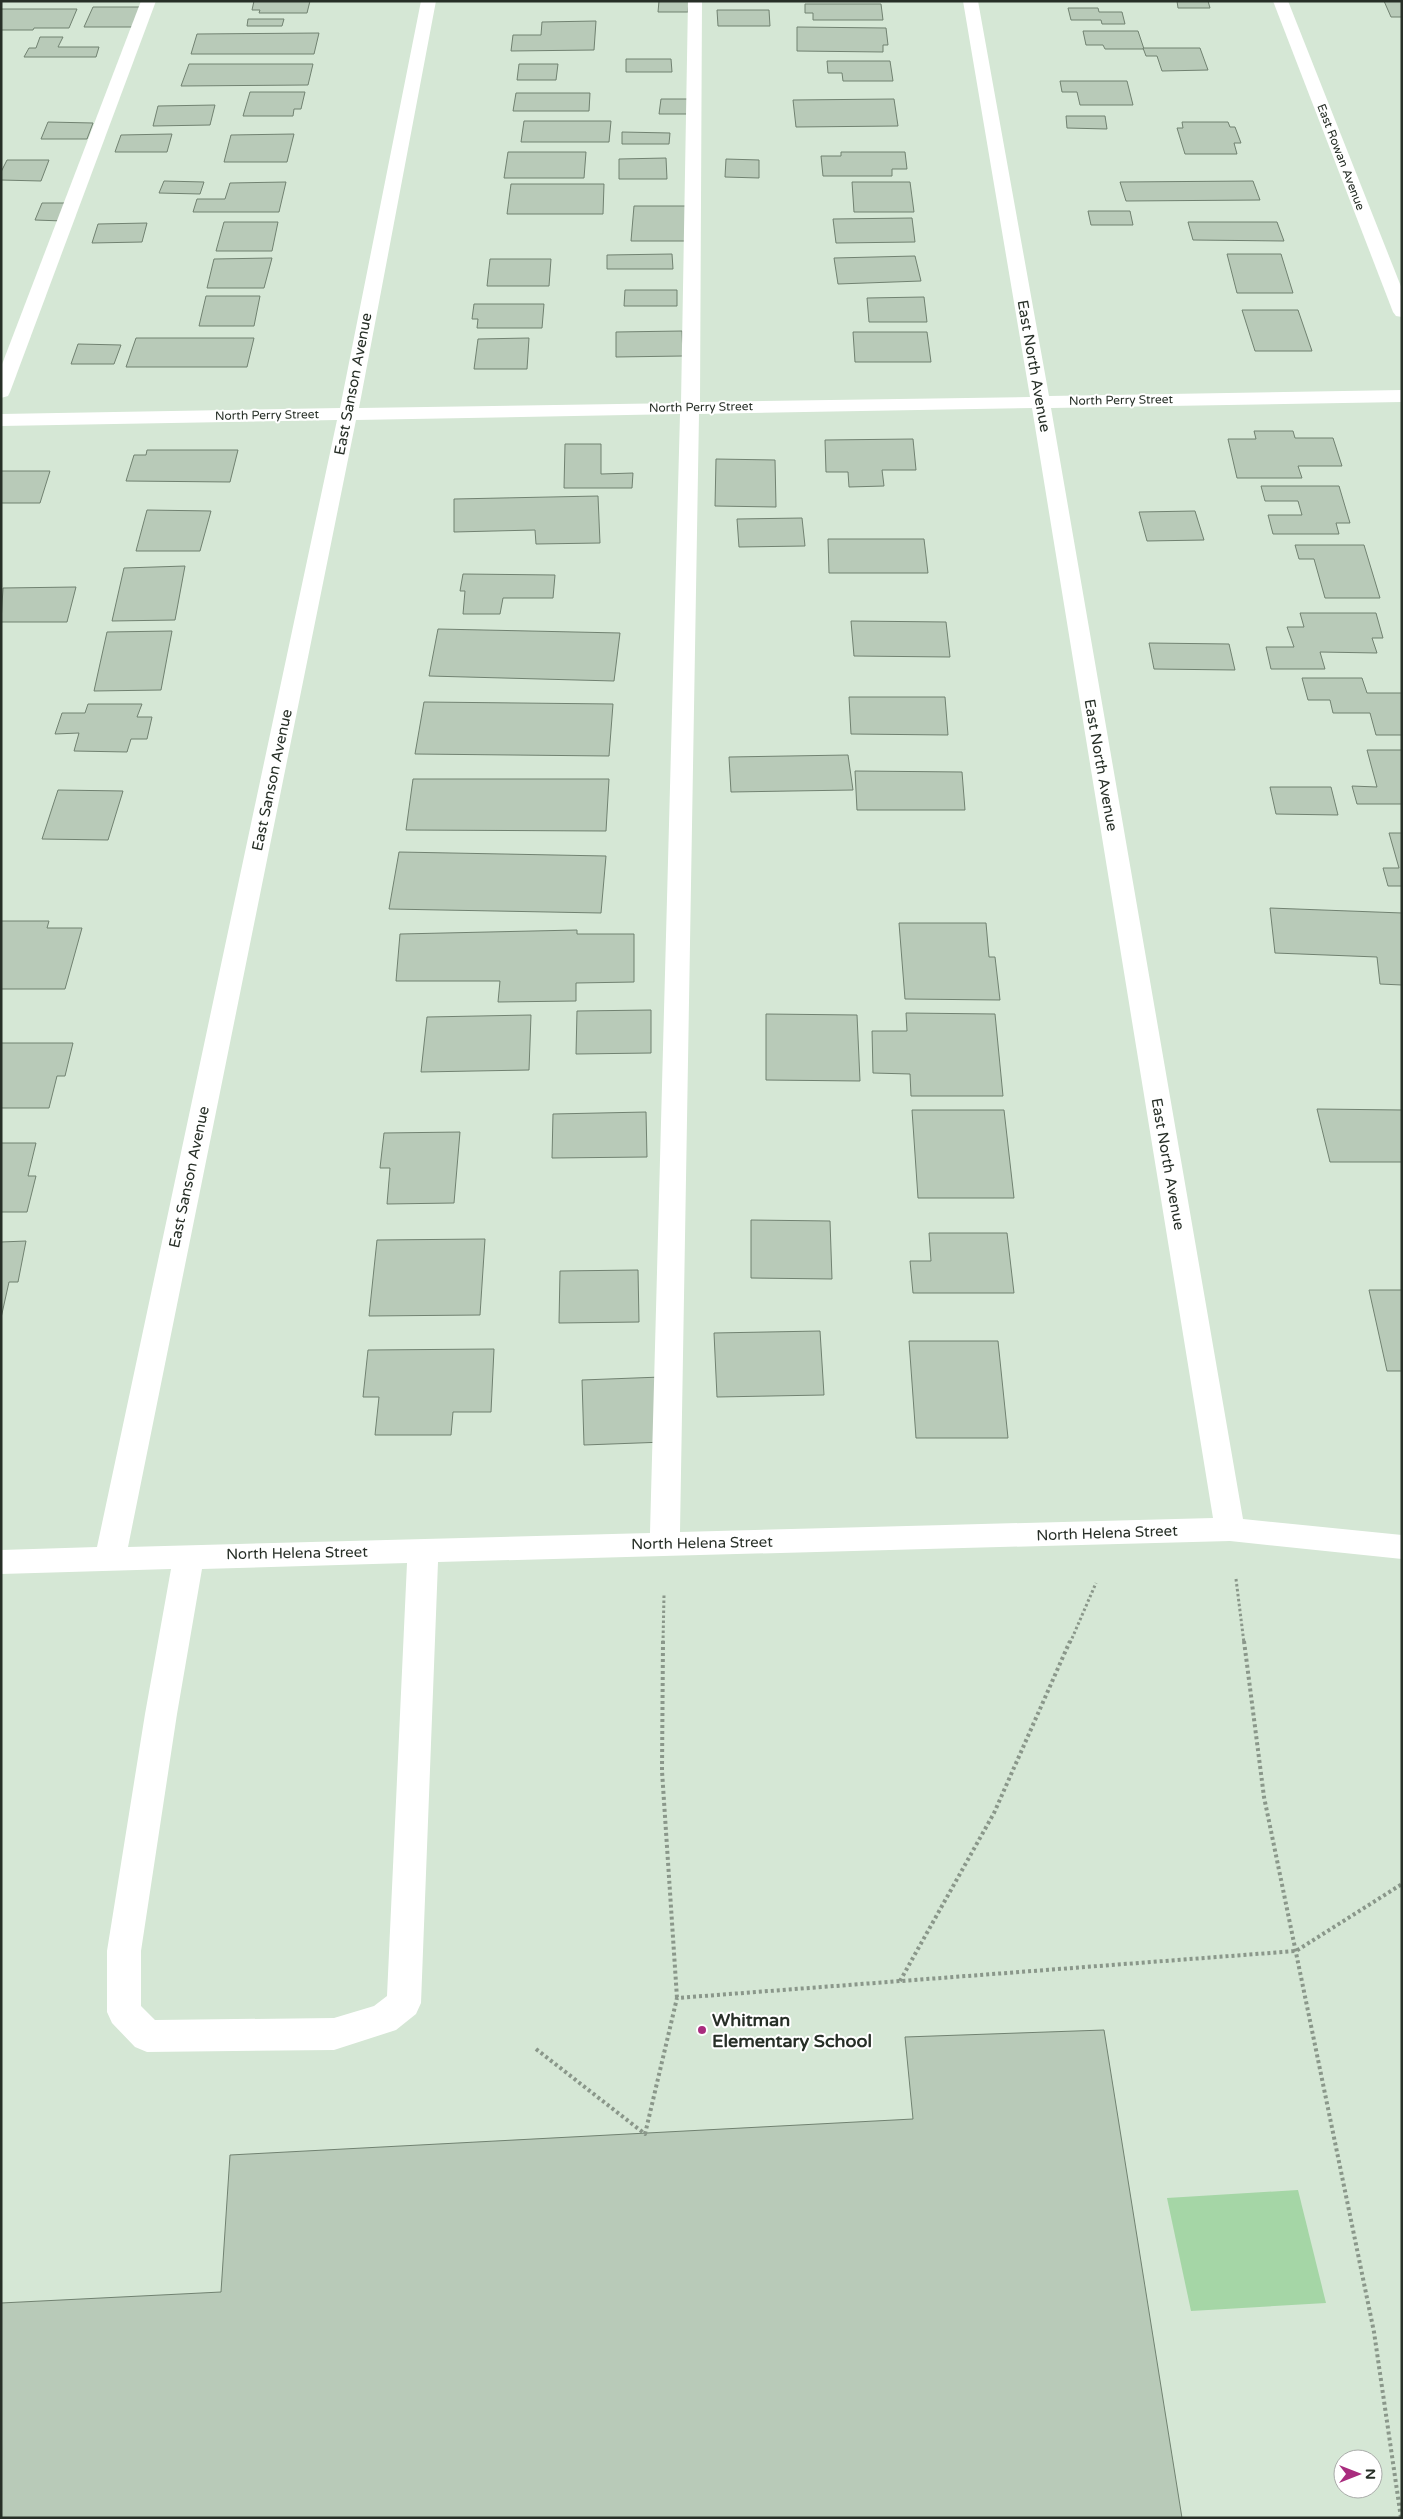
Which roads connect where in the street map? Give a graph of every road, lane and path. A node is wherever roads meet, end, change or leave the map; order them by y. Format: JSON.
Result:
{"nodes":[{"id":1,"x":149,"y":1,"type":"edge"},
{"id":2,"x":429,"y":1,"type":"edge"},
{"id":3,"x":695,"y":1,"type":"edge"},
{"id":4,"x":970,"y":1,"type":"edge"},
{"id":5,"x":1280,"y":1,"type":"edge"},
{"id":6,"x":1402,"y":312,"type":"edge"},
{"id":7,"x":1,"y":392,"type":"edge"},
{"id":8,"x":1402,"y":396,"type":"edge"},
{"id":9,"x":1040,"y":401,"type":"junction"},
{"id":10,"x":690,"y":407,"type":"junction"},
{"id":11,"x":348,"y":414,"type":"junction"},
{"id":12,"x":1,"y":420,"type":"edge"},
{"id":13,"x":1230,"y":1529,"type":"junction"},
{"id":14,"x":1119,"y":1533,"type":"junction"},
{"id":15,"x":665,"y":1544,"type":"junction"},
{"id":16,"x":1402,"y":1547,"type":"edge"},
{"id":17,"x":423,"y":1550,"type":"junction"},
{"id":18,"x":189,"y":1556,"type":"junction"},
{"id":19,"x":110,"y":1558,"type":"junction"},
{"id":20,"x":1,"y":1562,"type":"edge"},
{"id":21,"x":1402,"y":1884,"type":"edge"},
{"id":22,"x":1296,"y":1951,"type":"junction"},
{"id":23,"x":900,"y":1982,"type":"junction"},
{"id":24,"x":677,"y":1998,"type":"junction"},
{"id":25,"x":536,"y":2049,"type":"dead end"},
{"id":26,"x":1401,"y":2518,"type":"edge"}],
"edges":[{"from":1,"to":7,"type":"street"},
{"from":2,"to":11,"type":"street","name":"East Sanson Avenue"},
{"from":3,"to":10,"type":"street"},
{"from":4,"to":9,"type":"street","name":"East North Avenue"},
{"from":5,"to":6,"type":"street","name":"East Rowan Avenue"},
{"from":8,"to":9,"type":"street","name":"North Perry Street"},
{"from":9,"to":10,"type":"street","name":"North Perry Street"},
{"from":9,"to":13,"type":"street","name":"East North Avenue"},
{"from":10,"to":11,"type":"street","name":"North Perry Street"},
{"from":10,"to":15,"type":"street"},
{"from":11,"to":12,"type":"street","name":"North Perry Street"},
{"from":11,"to":19,"type":"street","name":"East Sanson Avenue"},
{"from":13,"to":14,"type":"street","name":"North Helena Street"},
{"from":13,"to":16,"type":"street","name":"North Helena Street"},
{"from":13,"to":22,"type":"path"},
{"from":14,"to":15,"type":"street","name":"North Helena Street"},
{"from":14,"to":23,"type":"path"},
{"from":15,"to":17,"type":"street","name":"North Helena Street"},
{"from":15,"to":24,"type":"path"},
{"from":17,"to":18,"type":"street","name":"North Helena Street"},
{"from":17,"to":18,"type":"street"},
{"from":18,"to":19,"type":"street","name":"North Helena Street"},
{"from":19,"to":20,"type":"street","name":"North Helena Street"},
{"from":21,"to":22,"type":"path"},
{"from":22,"to":23,"type":"path"},
{"from":22,"to":26,"type":"path"},
{"from":23,"to":24,"type":"path"},
{"from":24,"to":25,"type":"path"}]}
